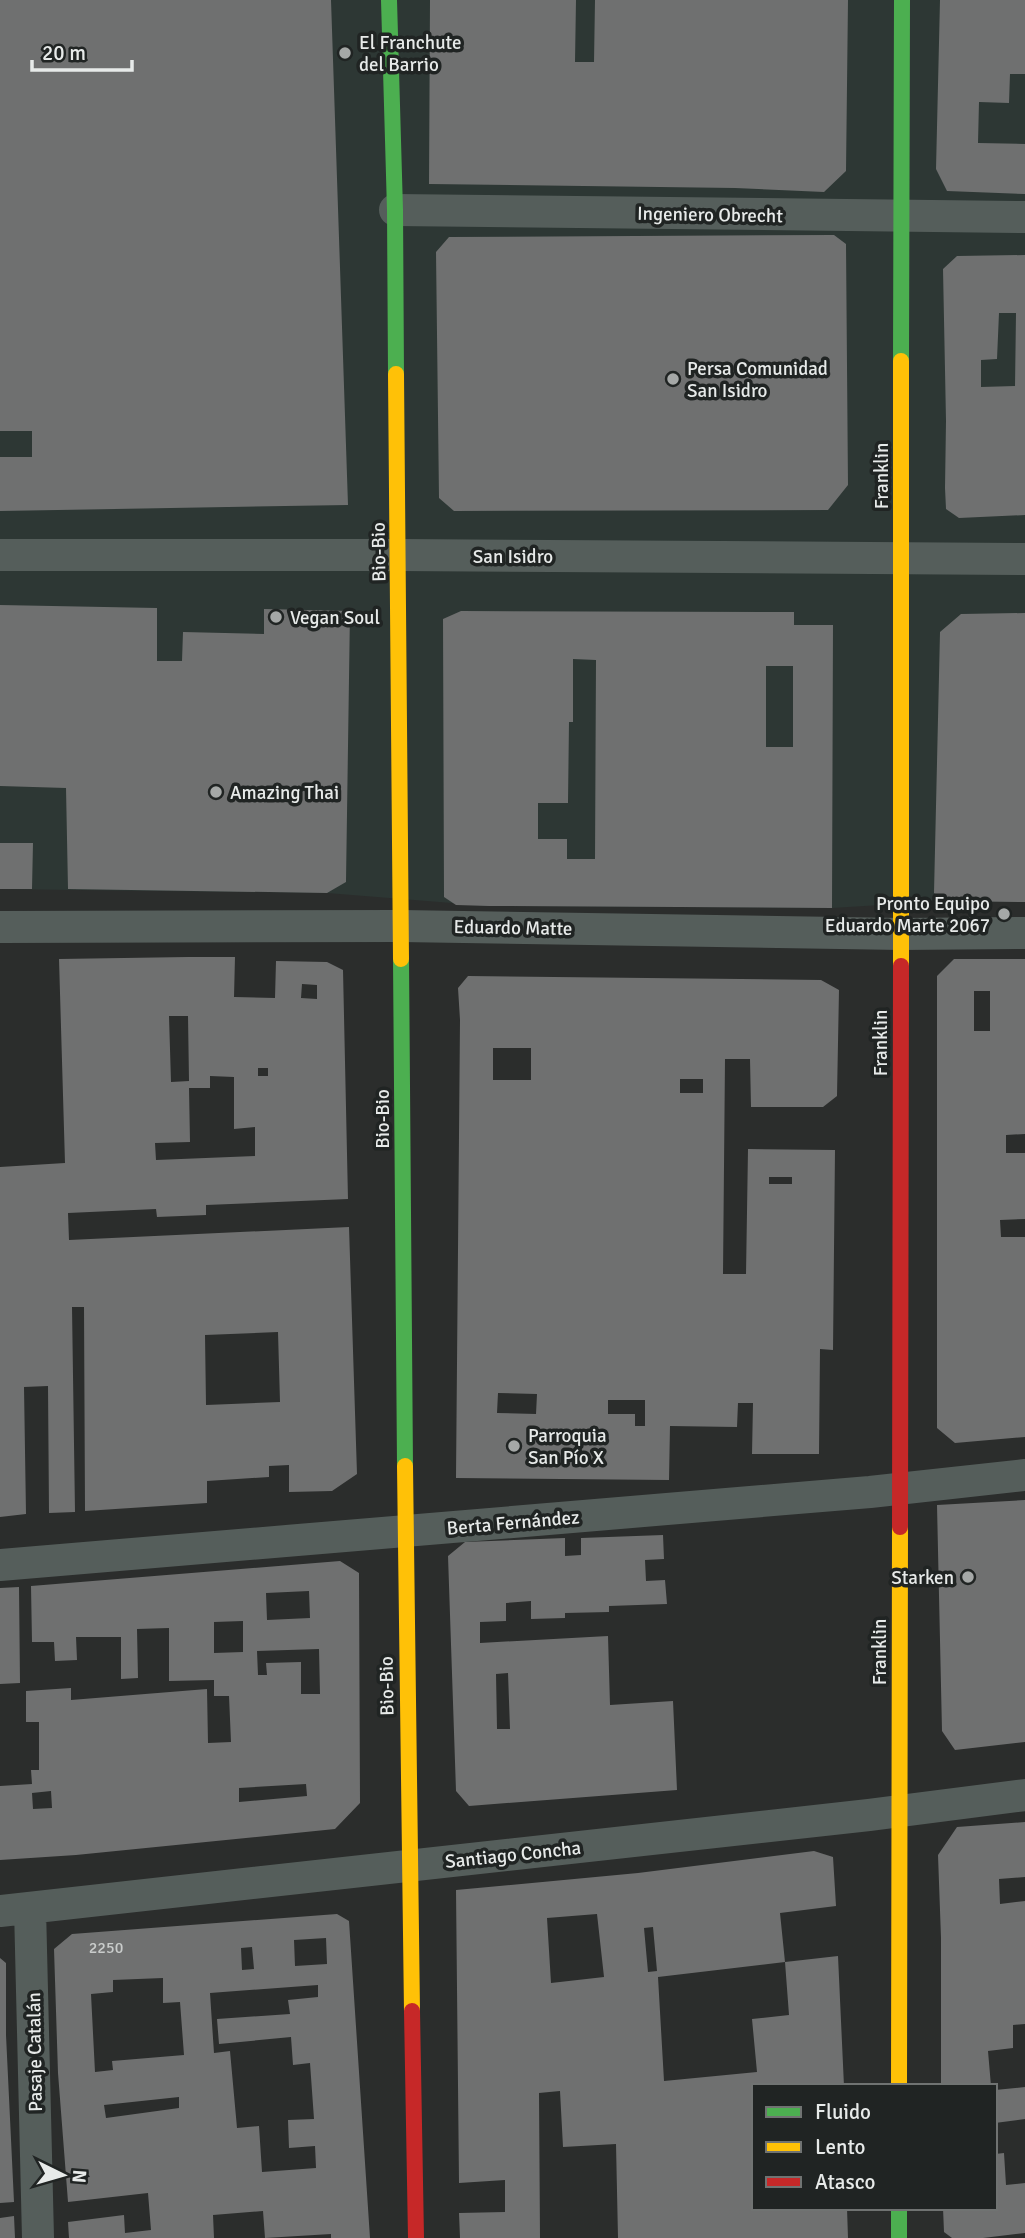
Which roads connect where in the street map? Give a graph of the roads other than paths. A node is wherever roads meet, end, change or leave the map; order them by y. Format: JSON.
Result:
{"nodes":[{"id":1,"x":389,"y":0,"type":"edge"},
{"id":2,"x":902,"y":0,"type":"edge"},
{"id":3,"x":395,"y":210,"type":"junction"},
{"id":4,"x":901,"y":217,"type":"junction"},
{"id":5,"x":1025,"y":217,"type":"edge"},
{"id":6,"x":0,"y":555,"type":"edge"},
{"id":7,"x":399,"y":555,"type":"junction"},
{"id":8,"x":902,"y":559,"type":"junction"},
{"id":9,"x":1025,"y":559,"type":"edge"},
{"id":10,"x":401,"y":926,"type":"junction"},
{"id":11,"x":0,"y":927,"type":"edge"},
{"id":12,"x":1025,"y":933,"type":"edge"},
{"id":13,"x":901,"y":934,"type":"junction"},
{"id":14,"x":1025,"y":1475,"type":"edge"},
{"id":15,"x":900,"y":1489,"type":"junction"},
{"id":16,"x":405,"y":1531,"type":"junction"},
{"id":17,"x":0,"y":1565,"type":"edge"},
{"id":18,"x":1025,"y":1795,"type":"edge"},
{"id":19,"x":899,"y":1812,"type":"junction"},
{"id":20,"x":409,"y":1866,"type":"junction"},
{"id":21,"x":15,"y":1909,"type":"edge"},
{"id":22,"x":899,"y":2084,"type":"edge"},
{"id":23,"x":899,"y":2210,"type":"edge"},
{"id":24,"x":38,"y":2238,"type":"edge"},
{"id":25,"x":416,"y":2238,"type":"edge"},
{"id":26,"x":899,"y":2238,"type":"edge"}],
"edges":[{"from":1,"to":3,"type":"street","name":"Bio-Bio"},
{"from":2,"to":4,"type":"street","name":"Franklin"},
{"from":3,"to":4,"type":"street","name":"Ingeniero Obrecht"},
{"from":3,"to":7,"type":"street","name":"Bio-Bio"},
{"from":4,"to":5,"type":"street","name":"Ingeniero Obrecht"},
{"from":4,"to":8,"type":"street","name":"Franklin"},
{"from":6,"to":7,"type":"street","name":"San Isidro"},
{"from":7,"to":8,"type":"street","name":"San Isidro"},
{"from":7,"to":10,"type":"street","name":"Bio-Bio"},
{"from":8,"to":9,"type":"street","name":"San Isidro"},
{"from":8,"to":13,"type":"street","name":"Franklin"},
{"from":10,"to":11,"type":"street","name":"Eduardo Matte"},
{"from":10,"to":13,"type":"street","name":"Eduardo Matte"},
{"from":10,"to":16,"type":"street","name":"Bio-Bio"},
{"from":12,"to":13,"type":"street","name":"Eduardo Matte"},
{"from":13,"to":15,"type":"street","name":"Franklin"},
{"from":14,"to":15,"type":"street","name":"Berta Fernández"},
{"from":15,"to":16,"type":"street","name":"Berta Fernández"},
{"from":15,"to":19,"type":"street","name":"Franklin"},
{"from":16,"to":17,"type":"street","name":"Berta Fernández"},
{"from":16,"to":20,"type":"street","name":"Bio-Bio"},
{"from":18,"to":19,"type":"street","name":"Santiago Concha"},
{"from":19,"to":20,"type":"street","name":"Santiago Concha"},
{"from":19,"to":22,"type":"street","name":"Franklin"},
{"from":20,"to":21,"type":"street","name":"Santiago Concha"},
{"from":20,"to":25,"type":"street","name":"Bio-Bio"},
{"from":21,"to":24,"type":"street","name":"Pasaje Catalán"},
{"from":23,"to":26,"type":"street"}]}
